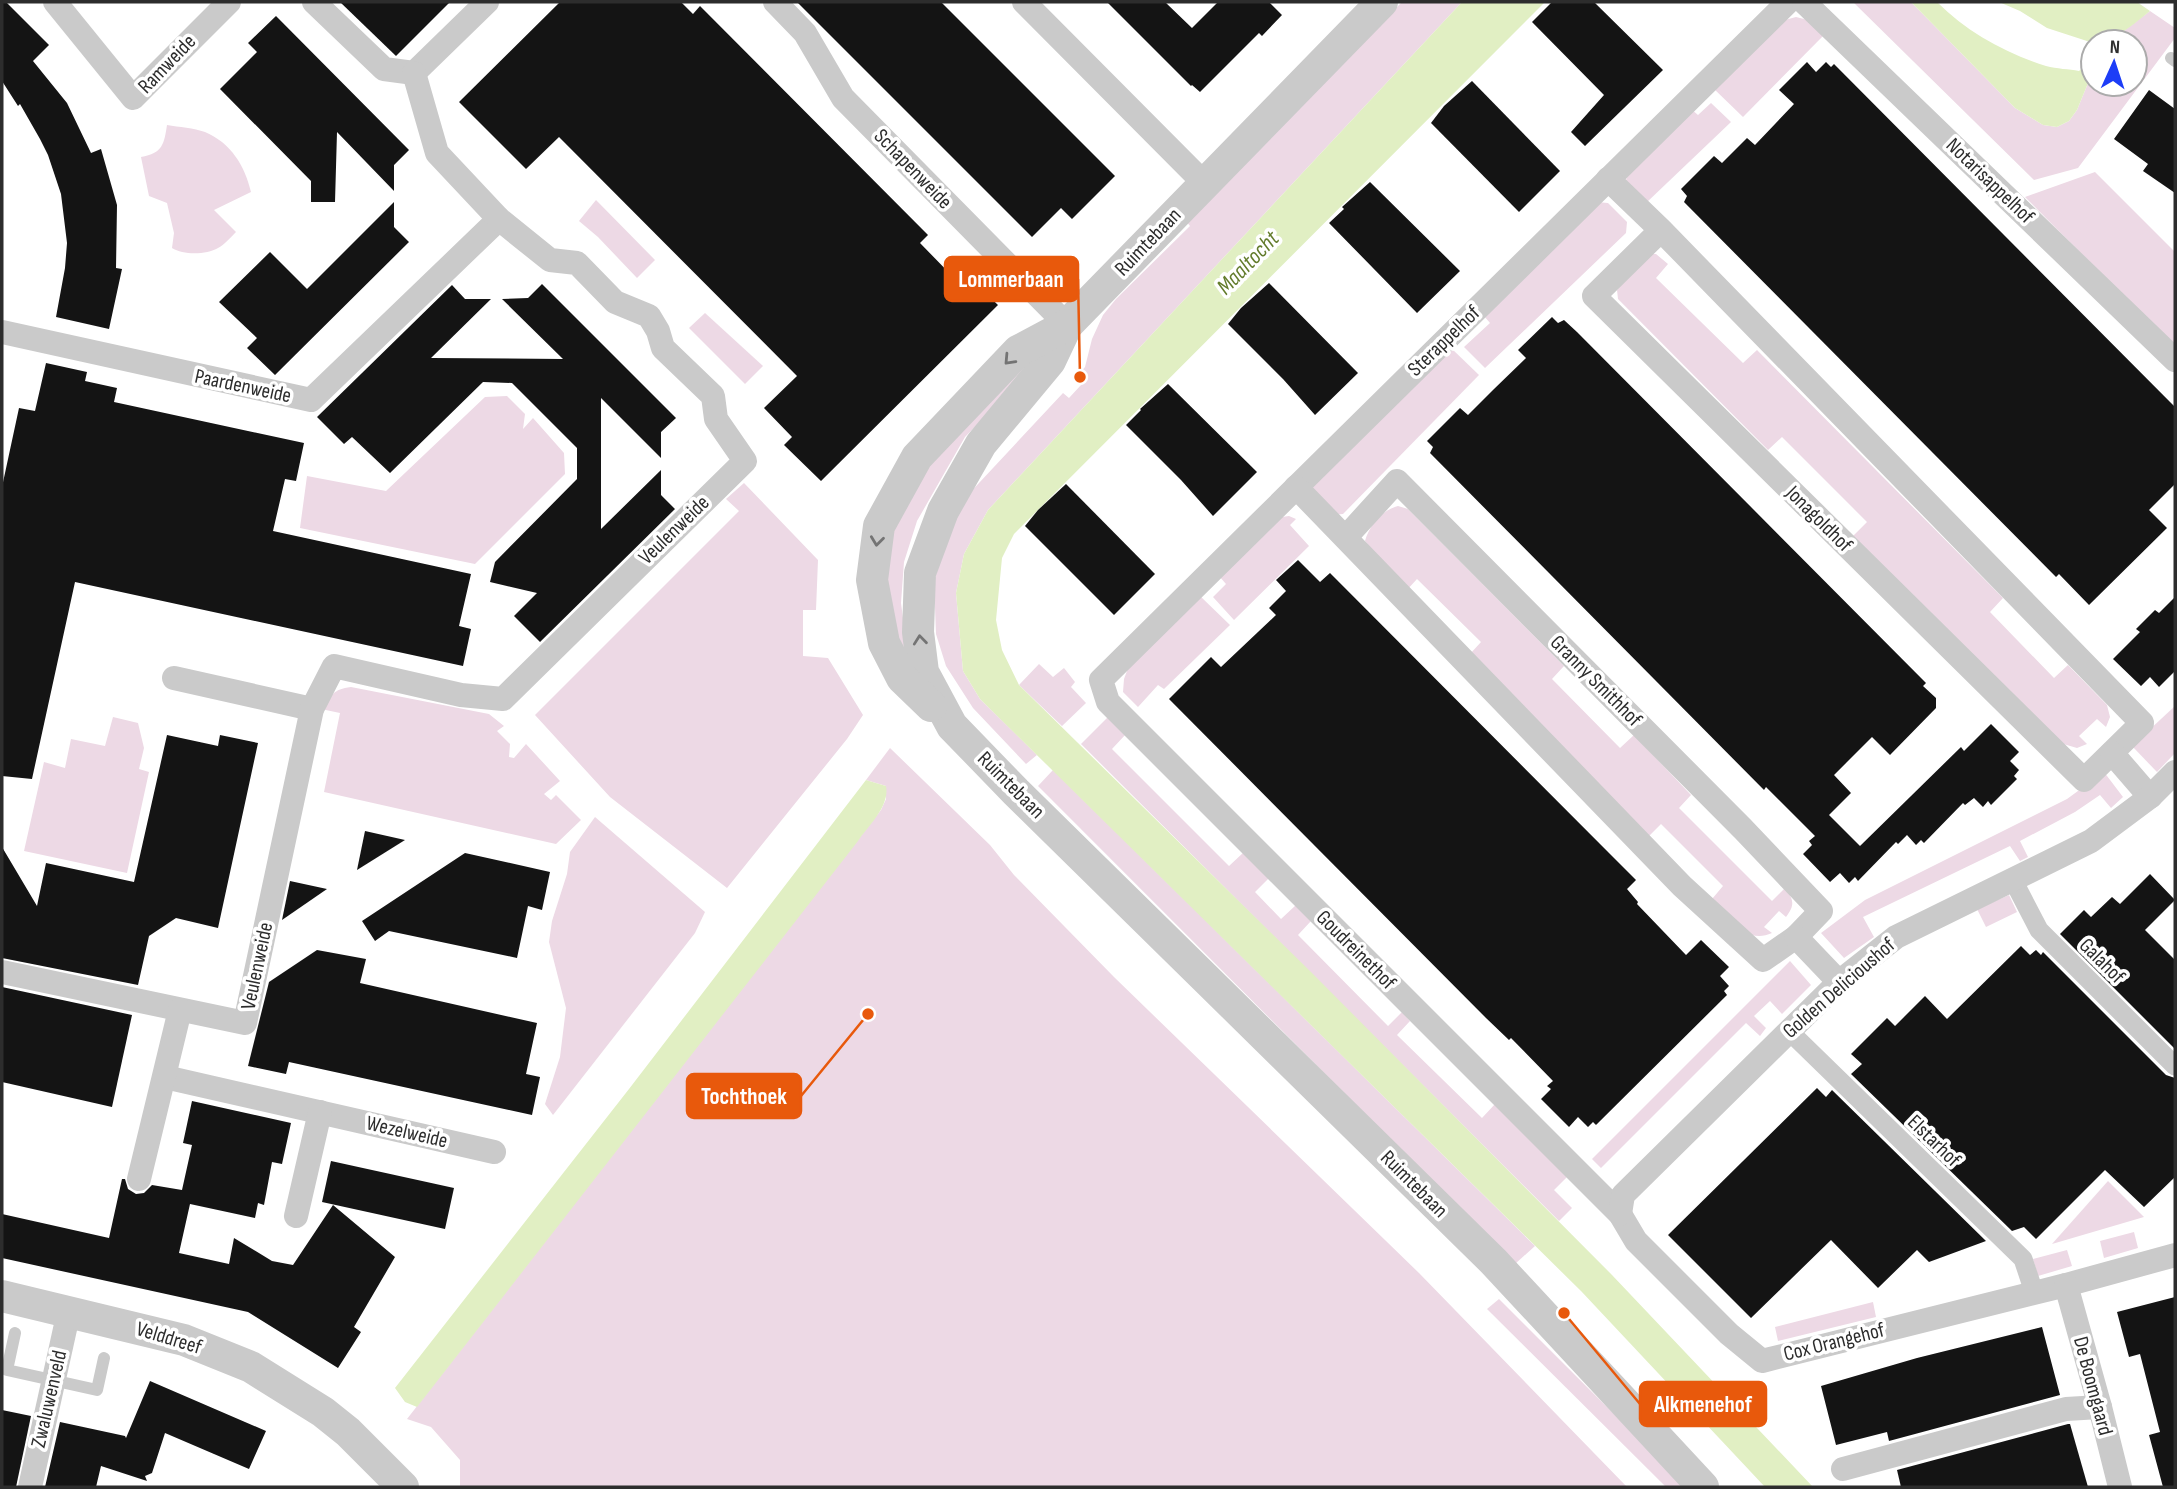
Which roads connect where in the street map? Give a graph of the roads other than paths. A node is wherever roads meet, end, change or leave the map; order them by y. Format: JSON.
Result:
{"nodes":[{"id":1,"x":55,"y":2,"type":"edge"},
{"id":2,"x":229,"y":2,"type":"edge"},
{"id":3,"x":314,"y":2,"type":"edge"},
{"id":4,"x":487,"y":2,"type":"edge"},
{"id":5,"x":775,"y":2,"type":"edge"},
{"id":6,"x":1024,"y":2,"type":"edge"},
{"id":7,"x":1382,"y":2,"type":"edge"},
{"id":8,"x":1788,"y":2,"type":"edge"},
{"id":9,"x":1804,"y":2,"type":"edge"},
{"id":10,"x":414,"y":73,"type":"junction"},
{"id":11,"x":1608,"y":179,"type":"junction"},
{"id":12,"x":1205,"y":184,"type":"junction"},
{"id":13,"x":499,"y":219,"type":"junction"},
{"id":14,"x":1661,"y":230,"type":"junction"},
{"id":15,"x":1067,"y":325,"type":"junction"},
{"id":16,"x":2,"y":332,"type":"edge"},
{"id":17,"x":2175,"y":360,"type":"edge"},
{"id":18,"x":1296,"y":487,"type":"junction"},
{"id":19,"x":1346,"y":537,"type":"junction"},
{"id":20,"x":174,"y":678,"type":"dead end"},
{"id":21,"x":1101,"y":680,"type":"joint"},
{"id":22,"x":313,"y":709,"type":"junction"},
{"id":23,"x":952,"y":726,"type":"junction"},
{"id":24,"x":2112,"y":753,"type":"junction"},
{"id":25,"x":2175,"y":772,"type":"edge"},
{"id":26,"x":2150,"y":797,"type":"junction"},
{"id":27,"x":2012,"y":878,"type":"junction"},
{"id":28,"x":1796,"y":937,"type":"junction"},
{"id":29,"x":2,"y":972,"type":"edge"},
{"id":30,"x":1839,"y":982,"type":"junction"},
{"id":31,"x":180,"y":1010,"type":"junction"},
{"id":32,"x":1788,"y":1031,"type":"junction"},
{"id":33,"x":2175,"y":1066,"type":"edge"},
{"id":34,"x":165,"y":1077,"type":"junction"},
{"id":35,"x":320,"y":1112,"type":"junction"},
{"id":36,"x":494,"y":1152,"type":"dead end"},
{"id":37,"x":139,"y":1179,"type":"dead end"},
{"id":38,"x":1620,"y":1214,"type":"junction"},
{"id":39,"x":296,"y":1216,"type":"dead end"},
{"id":40,"x":2175,"y":1255,"type":"edge"},
{"id":41,"x":2066,"y":1285,"type":"junction"},
{"id":42,"x":2034,"y":1292,"type":"junction"},
{"id":43,"x":2,"y":1296,"type":"edge"},
{"id":44,"x":69,"y":1311,"type":"junction"},
{"id":45,"x":15,"y":1333,"type":"dead end"},
{"id":46,"x":104,"y":1358,"type":"dead end"},
{"id":47,"x":53,"y":1382,"type":"junction"},
{"id":48,"x":2100,"y":1407,"type":"junction"},
{"id":49,"x":1843,"y":1469,"type":"dead end"},
{"id":50,"x":30,"y":1487,"type":"edge"},
{"id":51,"x":403,"y":1487,"type":"edge"},
{"id":52,"x":1703,"y":1487,"type":"edge"},
{"id":53,"x":2120,"y":1487,"type":"edge"}],
"edges":[{"from":1,"to":2,"type":"street","name":"Ramweide"},
{"from":3,"to":10,"type":"street"},
{"from":4,"to":10,"type":"street"},
{"from":5,"to":15,"type":"street","name":"Schapenweide"},
{"from":6,"to":12,"type":"street"},
{"from":7,"to":12,"type":"street","name":"Ruimtebaan"},
{"from":8,"to":11,"type":"street","name":"Sterappelhof"},
{"from":9,"to":17,"type":"street","name":"Notarisappelhof"},
{"from":10,"to":13,"type":"street"},
{"from":11,"to":14,"type":"street","name":"Jonagoldhof"},
{"from":11,"to":18,"type":"street","name":"Sterappelhof"},
{"from":12,"to":15,"type":"street","name":"Ruimtebaan"},
{"from":13,"to":16,"type":"street","name":"Paardenweide"},
{"from":13,"to":22,"type":"street","name":"Veulenweide"},
{"from":14,"to":24,"type":"street","name":"Jonagoldhof"},
{"from":14,"to":24,"type":"street","name":"Jonagoldhof"},
{"from":23,"to":15,"type":"street","name":"Ruimtebaan","one_way":true},
{"from":15,"to":23,"type":"street","one_way":true},
{"from":18,"to":19,"type":"street","name":"Granny Smithhof"},
{"from":18,"to":21,"type":"street","name":"Sterappelhof"},
{"from":19,"to":28,"type":"street","name":"Granny Smithhof"},
{"from":19,"to":28,"type":"street","name":"Granny Smithhof"},
{"from":20,"to":22,"type":"street"},
{"from":21,"to":38,"type":"street","name":"Goudreinethof"},
{"from":22,"to":31,"type":"street","name":"Veulenweide"},
{"from":23,"to":52,"type":"street","name":"Ruimtebaan"},
{"from":24,"to":26,"type":"street"},
{"from":25,"to":26,"type":"street","name":"Golden Delicioushof"},
{"from":26,"to":27,"type":"street","name":"Golden Delicioushof"},
{"from":27,"to":30,"type":"street","name":"Golden Delicioushof"},
{"from":27,"to":33,"type":"street","name":"Galahof"},
{"from":28,"to":30,"type":"street"},
{"from":29,"to":31,"type":"street","name":"Veulenweide"},
{"from":30,"to":32,"type":"street","name":"Golden Delicioushof"},
{"from":31,"to":34,"type":"street"},
{"from":32,"to":38,"type":"street","name":"Golden Delicioushof"},
{"from":32,"to":42,"type":"street","name":"Elstarhof"},
{"from":34,"to":35,"type":"street","name":"Wezelweide"},
{"from":34,"to":37,"type":"street"},
{"from":35,"to":36,"type":"street","name":"Wezelweide"},
{"from":35,"to":39,"type":"street"},
{"from":38,"to":42,"type":"street","name":"Cox Orangehof"},
{"from":40,"to":41,"type":"street","name":"Cox Orangehof"},
{"from":41,"to":42,"type":"street","name":"Cox Orangehof"},
{"from":41,"to":48,"type":"street","name":"De Boomgaard"},
{"from":43,"to":44,"type":"street","name":"Velddreef"},
{"from":44,"to":47,"type":"street","name":"Zwaluwenveld"},
{"from":44,"to":51,"type":"street","name":"Velddreef"},
{"from":45,"to":47,"type":"lane"},
{"from":46,"to":47,"type":"lane"},
{"from":47,"to":50,"type":"street","name":"Zwaluwenveld"},
{"from":48,"to":49,"type":"street"},
{"from":48,"to":53,"type":"street","name":"De Boomgaard"}]}
